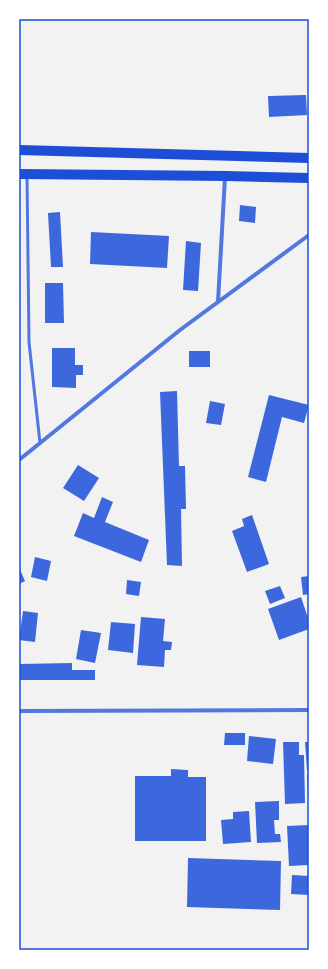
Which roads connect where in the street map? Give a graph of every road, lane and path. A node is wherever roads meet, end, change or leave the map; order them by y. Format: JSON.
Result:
{"nodes":[{"id":1,"x":19,"y":150,"type":"edge"},
{"id":2,"x":309,"y":158,"type":"edge"},
{"id":3,"x":23,"y":174,"type":"edge"},
{"id":4,"x":226,"y":176,"type":"junction"},
{"id":5,"x":309,"y":178,"type":"edge"},
{"id":6,"x":309,"y":235,"type":"edge"},
{"id":7,"x":218,"y":302,"type":"junction"},
{"id":8,"x":40,"y":443,"type":"junction"},
{"id":9,"x":19,"y":460,"type":"edge"},
{"id":10,"x":309,"y":710,"type":"edge"},
{"id":11,"x":19,"y":711,"type":"edge"}],
"edges":[{"from":1,"to":2,"type":"main road"},
{"from":3,"to":4,"type":"main road"},
{"from":3,"to":8,"type":"lane"},
{"from":4,"to":5,"type":"main road"},
{"from":4,"to":7,"type":"street"},
{"from":6,"to":7,"type":"street"},
{"from":7,"to":8,"type":"street"},
{"from":8,"to":9,"type":"street"},
{"from":10,"to":11,"type":"street"}]}
